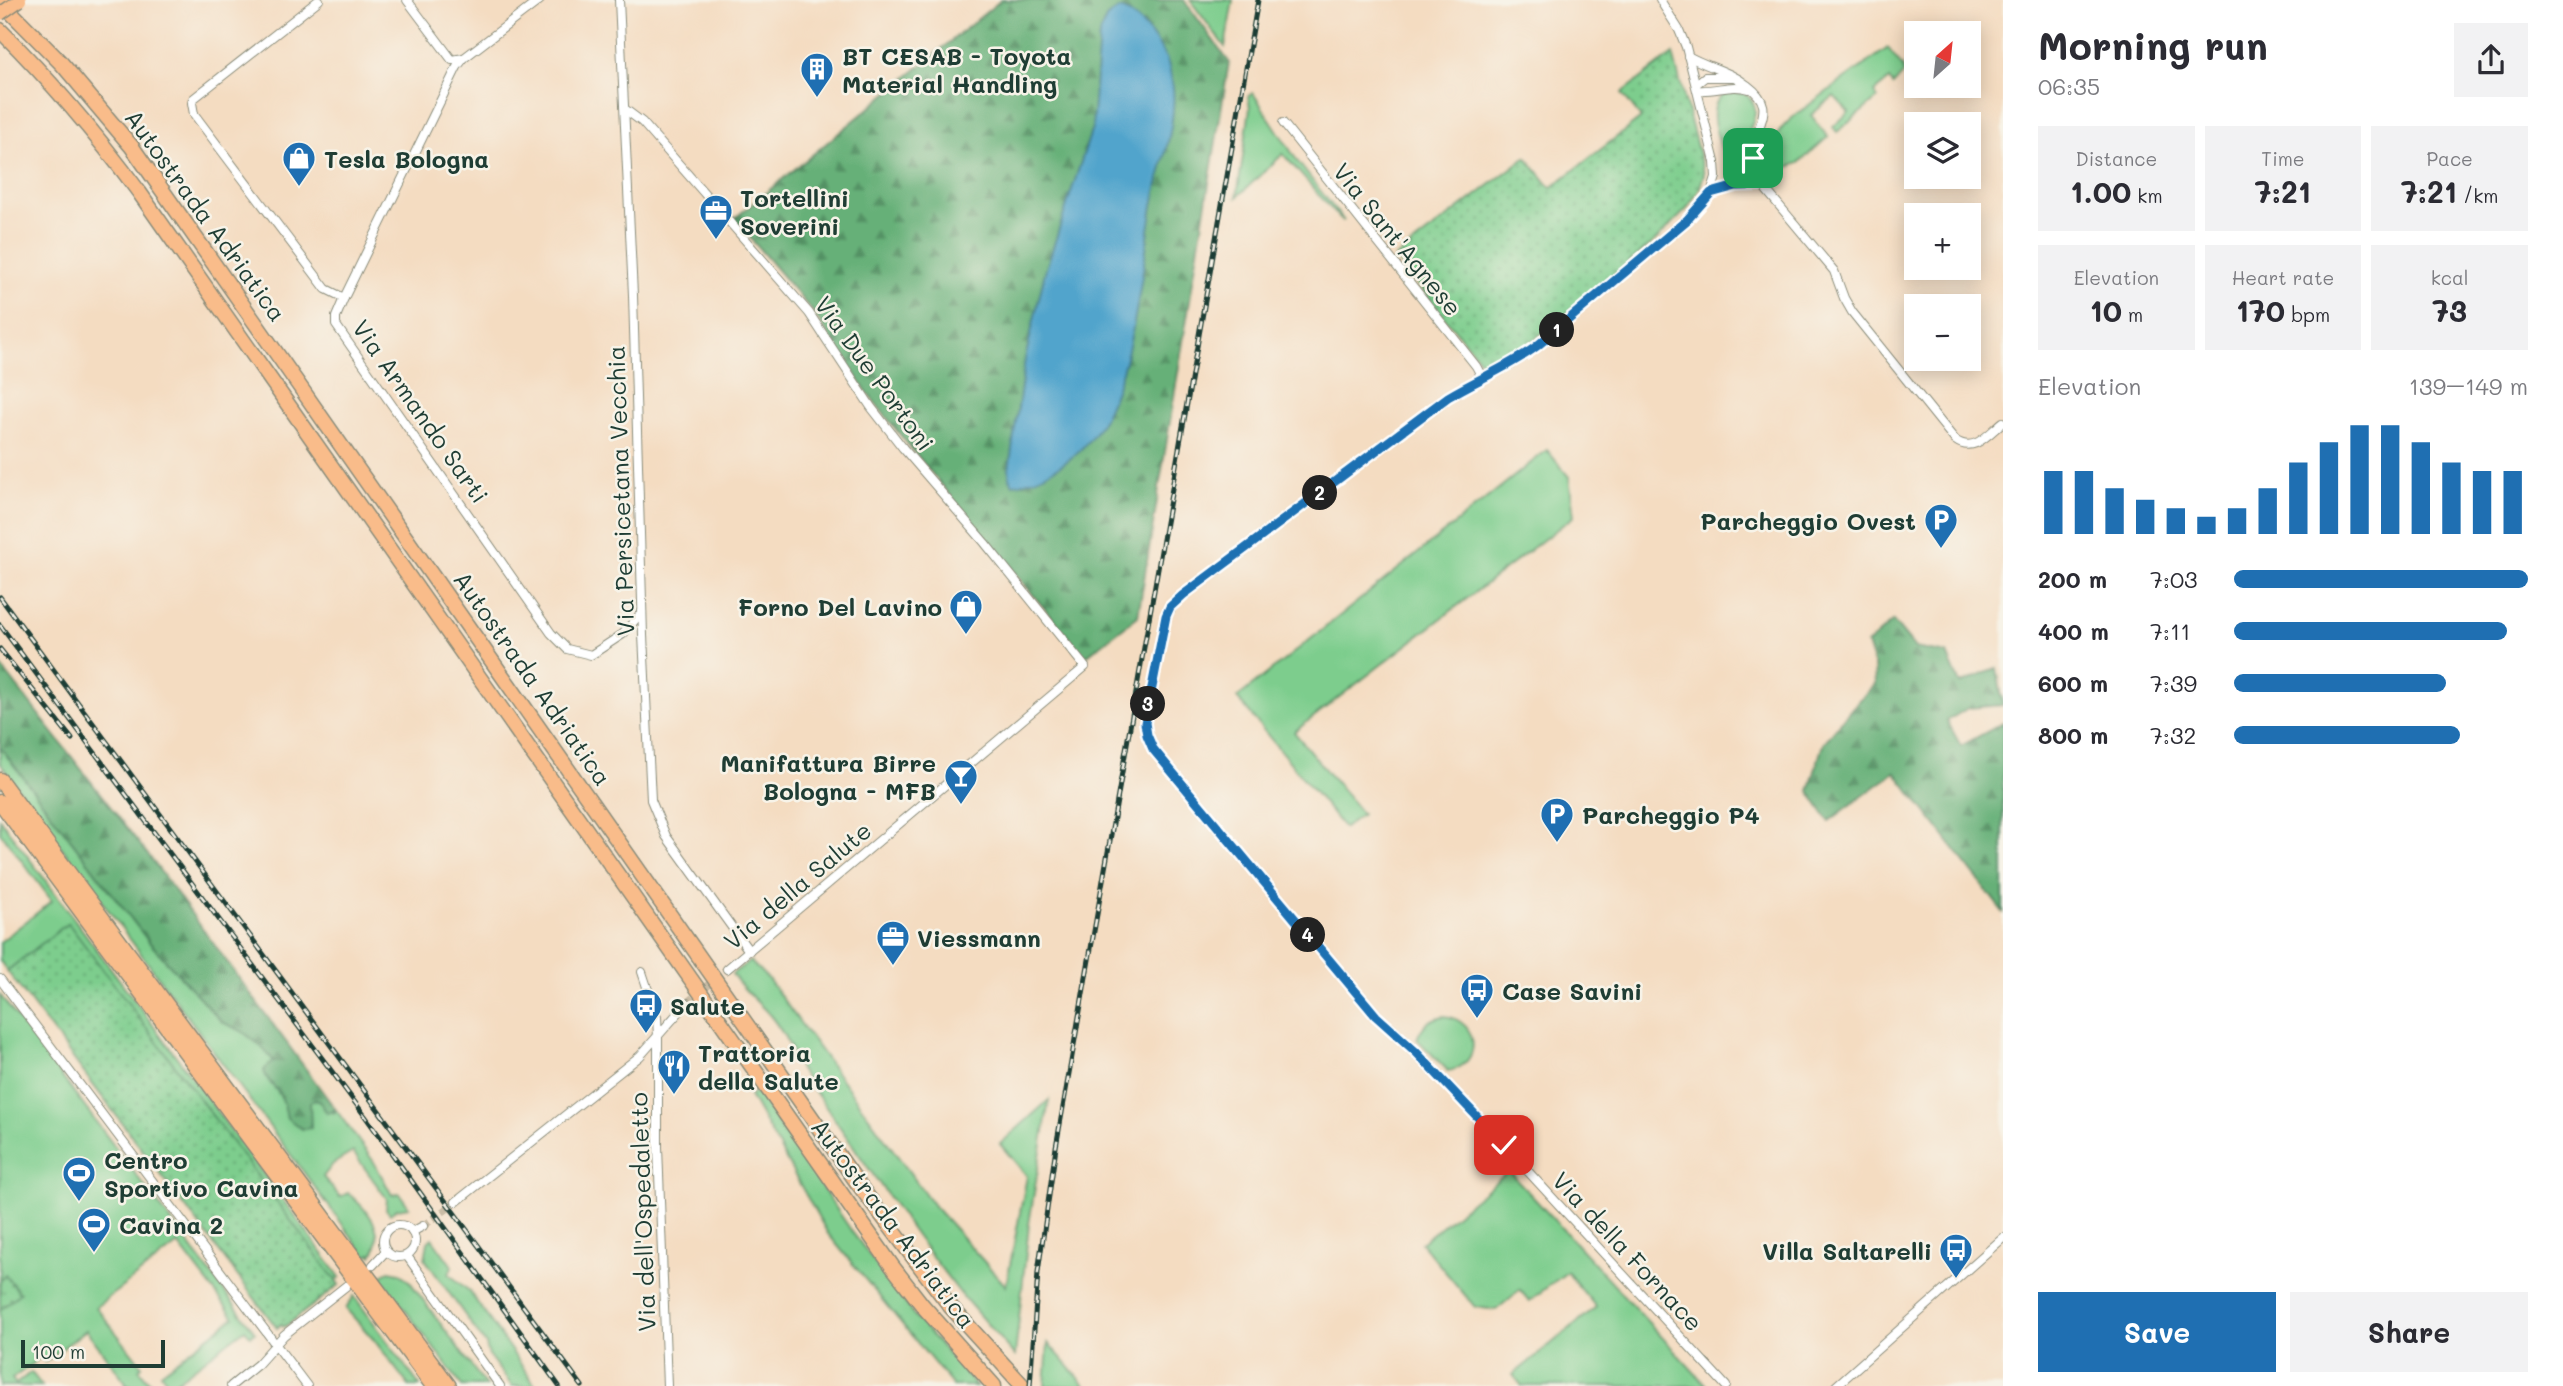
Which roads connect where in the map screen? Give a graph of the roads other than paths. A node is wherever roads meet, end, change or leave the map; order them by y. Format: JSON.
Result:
{"nodes":[{"id":1,"x":20,"y":0,"type":"edge"},
{"id":2,"x":319,"y":0,"type":"edge"},
{"id":3,"x":407,"y":0,"type":"edge"},
{"id":4,"x":540,"y":0,"type":"edge"},
{"id":5,"x":619,"y":0,"type":"edge"},
{"id":6,"x":1660,"y":0,"type":"edge"},
{"id":7,"x":0,"y":1,"type":"edge"},
{"id":8,"x":0,"y":14,"type":"edge"},
{"id":9,"x":0,"y":30,"type":"edge"},
{"id":10,"x":1688,"y":56,"type":"junction"},
{"id":11,"x":464,"y":58,"type":"junction"},
{"id":12,"x":1732,"y":77,"type":"junction"},
{"id":13,"x":1697,"y":87,"type":"junction"},
{"id":14,"x":1757,"y":94,"type":"junction"},
{"id":15,"x":626,"y":110,"type":"junction"},
{"id":16,"x":1283,"y":123,"type":"dead end"},
{"id":17,"x":1762,"y":185,"type":"junction"},
{"id":18,"x":1711,"y":193,"type":"junction"},
{"id":19,"x":344,"y":298,"type":"junction"},
{"id":20,"x":1483,"y":379,"type":"junction"},
{"id":21,"x":2003,"y":422,"type":"edge"},
{"id":22,"x":642,"y":612,"type":"junction"},
{"id":23,"x":625,"y":633,"type":"junction"},
{"id":24,"x":643,"y":635,"type":"junction"},
{"id":25,"x":1085,"y":667,"type":"joint"},
{"id":26,"x":0,"y":780,"type":"edge"},
{"id":27,"x":0,"y":802,"type":"edge"},
{"id":28,"x":749,"y":951,"type":"junction"},
{"id":29,"x":727,"y":969,"type":"tunnel mouth"},
{"id":30,"x":642,"y":972,"type":"dead end"},
{"id":31,"x":0,"y":979,"type":"edge"},
{"id":32,"x":687,"y":1003,"type":"tunnel mouth"},
{"id":33,"x":658,"y":1037,"type":"junction"},
{"id":34,"x":456,"y":1202,"type":"tunnel mouth"},
{"id":35,"x":423,"y":1226,"type":"tunnel mouth"},
{"id":36,"x":412,"y":1232,"type":"junction"},
{"id":37,"x":2003,"y":1238,"type":"edge"},
{"id":38,"x":386,"y":1251,"type":"junction"},
{"id":39,"x":407,"y":1256,"type":"junction"},
{"id":40,"x":373,"y":1265,"type":"dead end"},
{"id":41,"x":346,"y":1286,"type":"dead end"},
{"id":42,"x":275,"y":1344,"type":"junction"},
{"id":43,"x":230,"y":1386,"type":"edge"},
{"id":44,"x":307,"y":1386,"type":"edge"},
{"id":45,"x":433,"y":1386,"type":"edge"},
{"id":46,"x":449,"y":1386,"type":"edge"},
{"id":47,"x":500,"y":1386,"type":"edge"},
{"id":48,"x":667,"y":1386,"type":"edge"},
{"id":49,"x":994,"y":1386,"type":"edge"},
{"id":50,"x":1023,"y":1386,"type":"edge"},
{"id":51,"x":1726,"y":1386,"type":"edge"},
{"id":52,"x":1836,"y":1386,"type":"edge"}],
"edges":[{"from":1,"to":8,"type":"main road","bridge":true},
{"from":2,"to":19,"type":"street"},
{"from":3,"to":11,"type":"street"},
{"from":4,"to":11,"type":"street","name":"Via Armando Sarti"},
{"from":5,"to":15,"type":"street","name":"Via Persicetana Vecchia"},
{"from":6,"to":10,"type":"street"},
{"from":7,"to":50,"type":"highway","name":"Autostrada Adriatica"},
{"from":9,"to":49,"type":"highway","name":"Autostrada Adriatica"},
{"from":10,"to":12,"type":"street"},
{"from":10,"to":13,"type":"street"},
{"from":11,"to":19,"type":"street","name":"Via Armando Sarti"},
{"from":12,"to":13,"type":"street"},
{"from":12,"to":14,"type":"street"},
{"from":13,"to":14,"type":"street"},
{"from":13,"to":18,"type":"street"},
{"from":14,"to":17,"type":"street"},
{"from":15,"to":22,"type":"street","name":"Via Persicetana Vecchia"},
{"from":15,"to":25,"type":"street","name":"Via Due Portoni"},
{"from":16,"to":20,"type":"street","name":"Via Sant'Agnese"},
{"from":17,"to":18,"type":"street"},
{"from":17,"to":21,"type":"street"},
{"from":18,"to":20,"type":"street"},
{"from":19,"to":23,"type":"street","name":"Via Armando Sarti"},
{"from":20,"to":51,"type":"street","name":"Via della Fornace"},
{"from":22,"to":23,"type":"street","name":"Via Armando Sarti"},
{"from":22,"to":24,"type":"street","name":"Via Persicetana Vecchia"},
{"from":23,"to":24,"type":"street"},
{"from":24,"to":28,"type":"street","name":"Via Persicetana Vecchia"},
{"from":25,"to":28,"type":"street","name":"Via della Salute"},
{"from":26,"to":46,"type":"highway"},
{"from":27,"to":45,"type":"highway"},
{"from":28,"to":29,"type":"street","name":"Via della Salute"},
{"from":30,"to":33,"type":"street"},
{"from":31,"to":42,"type":"street"},
{"from":32,"to":33,"type":"street"},
{"from":33,"to":34,"type":"street"},
{"from":33,"to":48,"type":"street","name":"Via dell'Ospedaletto"},
{"from":35,"to":36,"type":"street"},
{"from":36,"to":38,"type":"street"},
{"from":36,"to":39,"type":"street"},
{"from":37,"to":52,"type":"street"},
{"from":38,"to":39,"type":"street"},
{"from":38,"to":40,"type":"street"},
{"from":39,"to":47,"type":"street"},
{"from":41,"to":42,"type":"street"},
{"from":42,"to":43,"type":"street"},
{"from":42,"to":44,"type":"street"}]}
